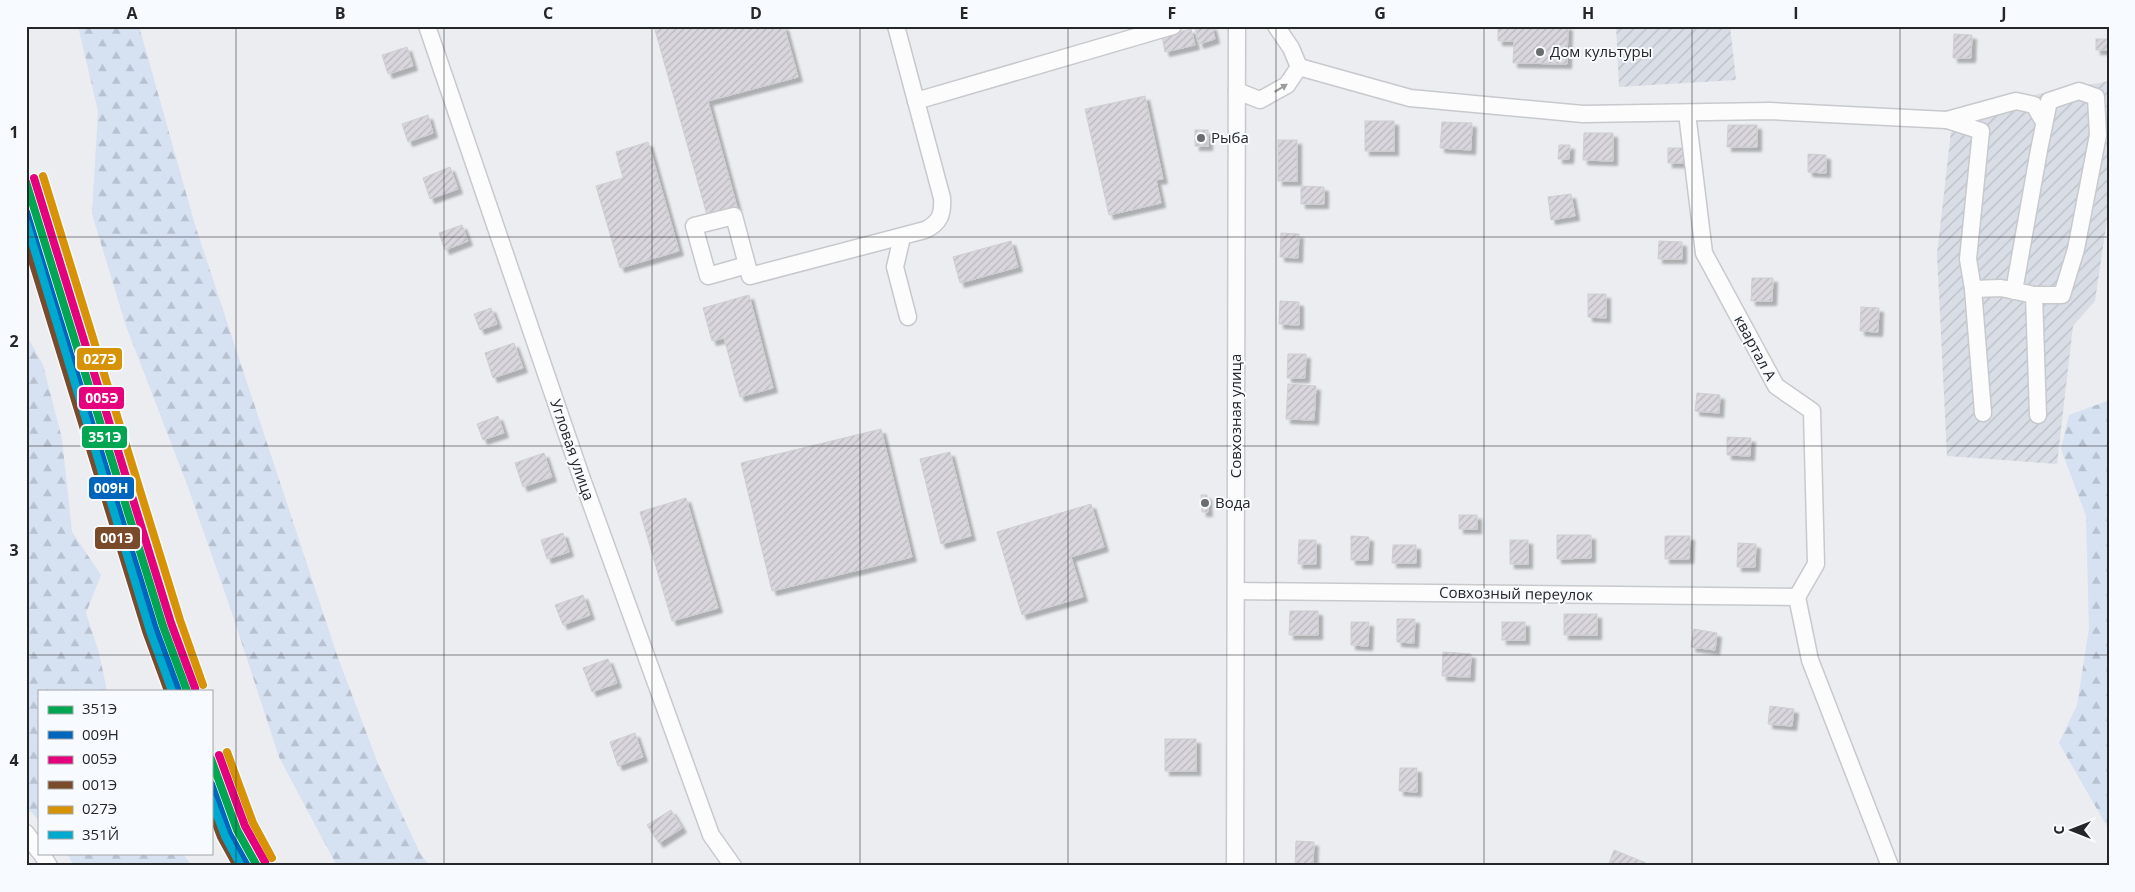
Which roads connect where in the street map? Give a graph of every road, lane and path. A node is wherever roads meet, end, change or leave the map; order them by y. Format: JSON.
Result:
{"nodes":[{"id":1,"x":427,"y":26,"type":"edge"},
{"id":2,"x":896,"y":26,"type":"edge"},
{"id":3,"x":1173,"y":26,"type":"edge"},
{"id":4,"x":1238,"y":26,"type":"edge"},
{"id":5,"x":1276,"y":26,"type":"edge"},
{"id":6,"x":1299,"y":67,"type":"junction"},
{"id":7,"x":1237,"y":91,"type":"junction"},
{"id":8,"x":916,"y":100,"type":"junction"},
{"id":9,"x":1687,"y":113,"type":"junction"},
{"id":10,"x":1947,"y":120,"type":"junction"},
{"id":11,"x":2044,"y":122,"type":"junction"},
{"id":12,"x":902,"y":237,"type":"junction"},
{"id":13,"x":747,"y":265,"type":"dead end"},
{"id":14,"x":1973,"y":289,"type":"junction"},
{"id":15,"x":2014,"y":291,"type":"junction"},
{"id":16,"x":2034,"y":295,"type":"junction"},
{"id":17,"x":908,"y":317,"type":"dead end"},
{"id":18,"x":1983,"y":413,"type":"dead end"},
{"id":19,"x":2038,"y":415,"type":"dead end"},
{"id":20,"x":1236,"y":592,"type":"junction"},
{"id":21,"x":1797,"y":598,"type":"junction"},
{"id":22,"x":26,"y":834,"type":"edge"},
{"id":23,"x":38,"y":849,"type":"edge"},
{"id":24,"x":41,"y":854,"type":"edge"},
{"id":25,"x":49,"y":866,"type":"edge"},
{"id":26,"x":733,"y":866,"type":"edge"},
{"id":27,"x":1235,"y":866,"type":"edge"},
{"id":28,"x":1890,"y":866,"type":"edge"}],
"edges":[{"from":1,"to":26,"type":"street","name":"Угловая улица"},
{"from":2,"to":8,"type":"street"},
{"from":3,"to":8,"type":"street"},
{"from":4,"to":7,"type":"street","name":"Совхозная улица"},
{"from":5,"to":6,"type":"street"},
{"from":7,"to":6,"type":"street","one_way":true},
{"from":6,"to":9,"type":"street"},
{"from":7,"to":20,"type":"street","name":"Совхозная улица"},
{"from":8,"to":12,"type":"street"},
{"from":9,"to":10,"type":"street"},
{"from":9,"to":21,"type":"street","name":"квартал А"},
{"from":10,"to":11,"type":"street"},
{"from":10,"to":14,"type":"street"},
{"from":11,"to":15,"type":"street"},
{"from":11,"to":16,"type":"street"},
{"from":12,"to":13,"type":"street"},
{"from":12,"to":17,"type":"street"},
{"from":14,"to":15,"type":"street"},
{"from":14,"to":18,"type":"street"},
{"from":15,"to":16,"type":"street"},
{"from":16,"to":19,"type":"street"},
{"from":20,"to":21,"type":"street","name":"Совхозный переулок"},
{"from":20,"to":27,"type":"street","name":"Совхозная улица"},
{"from":21,"to":28,"type":"street"},
{"from":22,"to":23,"type":"street"},
{"from":24,"to":25,"type":"street"}]}
